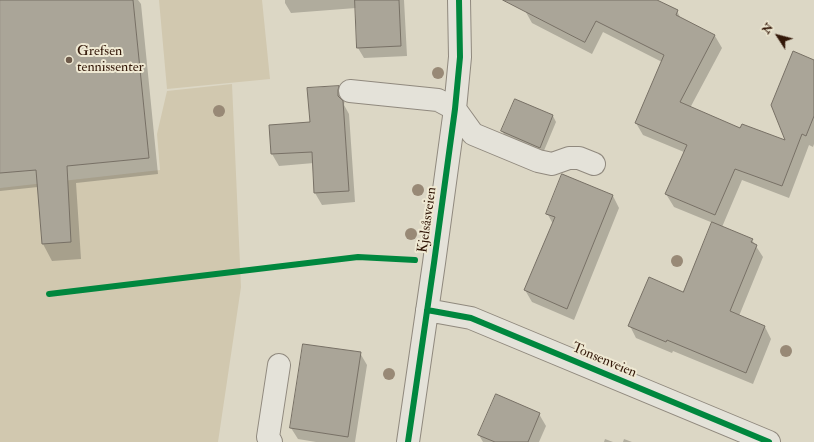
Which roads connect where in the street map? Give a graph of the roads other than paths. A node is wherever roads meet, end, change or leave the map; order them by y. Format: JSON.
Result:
{"nodes":[{"id":1,"x":459,"y":0,"type":"edge"},
{"id":2,"x":350,"y":91,"type":"dead end"},
{"id":3,"x":455,"y":109,"type":"junction"},
{"id":4,"x":594,"y":164,"type":"dead end"},
{"id":5,"x":427,"y":310,"type":"junction"},
{"id":6,"x":278,"y":365,"type":"dead end"},
{"id":7,"x":272,"y":442,"type":"edge"},
{"id":8,"x":408,"y":442,"type":"edge"},
{"id":9,"x":769,"y":442,"type":"edge"}],
"edges":[{"from":1,"to":3,"type":"street","name":"Kjelsåsveien"},
{"from":2,"to":3,"type":"street"},
{"from":3,"to":4,"type":"street"},
{"from":3,"to":5,"type":"street","name":"Kjelsåsveien"},
{"from":5,"to":8,"type":"street","name":"Kjelsåsveien"},
{"from":5,"to":9,"type":"street","name":"Tonsenveien"},
{"from":6,"to":7,"type":"street"}]}
